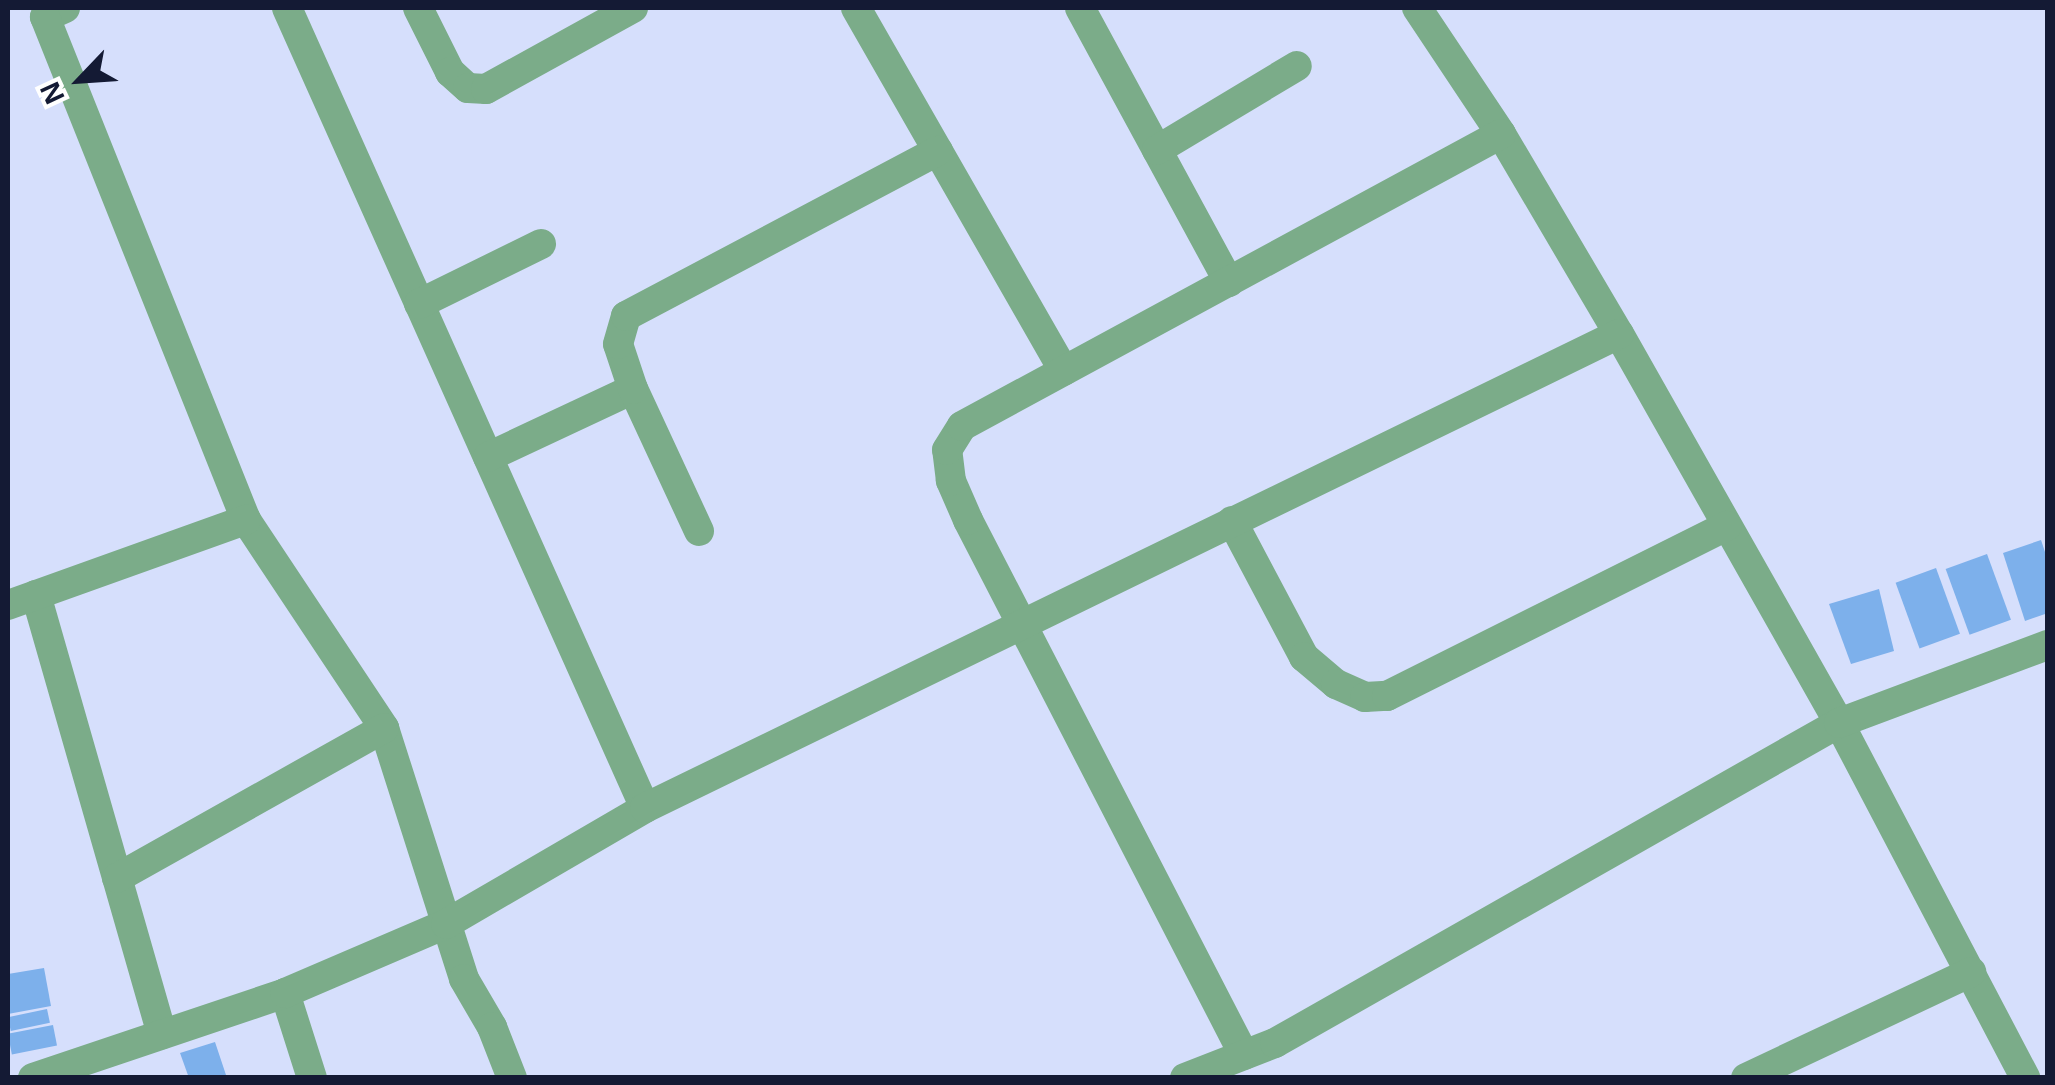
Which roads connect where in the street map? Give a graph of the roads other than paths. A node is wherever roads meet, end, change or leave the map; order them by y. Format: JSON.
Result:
{"nodes":[{"id":1,"x":65,"y":8,"type":"edge"},
{"id":2,"x":287,"y":8,"type":"edge"},
{"id":3,"x":418,"y":8,"type":"edge"},
{"id":4,"x":632,"y":8,"type":"edge"},
{"id":5,"x":856,"y":8,"type":"edge"},
{"id":6,"x":1080,"y":8,"type":"edge"},
{"id":7,"x":1417,"y":8,"type":"edge"},
{"id":8,"x":1297,"y":66,"type":"dead end"},
{"id":9,"x":1501,"y":134,"type":"junction"},
{"id":10,"x":1158,"y":150,"type":"junction"},
{"id":11,"x":938,"y":151,"type":"junction"},
{"id":12,"x":540,"y":244,"type":"dead end"},
{"id":13,"x":1229,"y":282,"type":"junction"},
{"id":14,"x":419,"y":304,"type":"junction"},
{"id":15,"x":1618,"y":334,"type":"junction"},
{"id":16,"x":1064,"y":371,"type":"junction"},
{"id":17,"x":633,"y":389,"type":"junction"},
{"id":18,"x":488,"y":458,"type":"junction"},
{"id":19,"x":246,"y":520,"type":"junction"},
{"id":20,"x":1232,"y":521,"type":"junction"},
{"id":21,"x":1728,"y":526,"type":"junction"},
{"id":22,"x":699,"y":530,"type":"dead end"},
{"id":23,"x":36,"y":595,"type":"junction"},
{"id":24,"x":8,"y":605,"type":"edge"},
{"id":25,"x":1020,"y":624,"type":"junction"},
{"id":26,"x":2048,"y":645,"type":"edge"},
{"id":27,"x":1839,"y":723,"type":"junction"},
{"id":28,"x":384,"y":728,"type":"junction"},
{"id":29,"x":645,"y":808,"type":"junction"},
{"id":30,"x":117,"y":878,"type":"junction"},
{"id":31,"x":446,"y":924,"type":"junction"},
{"id":32,"x":1971,"y":972,"type":"junction"},
{"id":33,"x":285,"y":994,"type":"junction"},
{"id":34,"x":162,"y":1034,"type":"junction"},
{"id":35,"x":1244,"y":1055,"type":"junction"},
{"id":36,"x":33,"y":1078,"type":"edge"},
{"id":37,"x":312,"y":1078,"type":"edge"},
{"id":38,"x":512,"y":1078,"type":"edge"},
{"id":39,"x":1185,"y":1078,"type":"edge"},
{"id":40,"x":1746,"y":1078,"type":"edge"},
{"id":41,"x":2025,"y":1078,"type":"edge"}],
"edges":[{"from":1,"to":19,"type":"street"},
{"from":2,"to":14,"type":"street"},
{"from":3,"to":4,"type":"street"},
{"from":5,"to":11,"type":"street"},
{"from":6,"to":10,"type":"street"},
{"from":7,"to":9,"type":"street"},
{"from":8,"to":10,"type":"street"},
{"from":9,"to":13,"type":"street"},
{"from":9,"to":15,"type":"street"},
{"from":10,"to":13,"type":"street"},
{"from":11,"to":16,"type":"street"},
{"from":11,"to":17,"type":"street"},
{"from":12,"to":14,"type":"street"},
{"from":13,"to":16,"type":"street"},
{"from":14,"to":18,"type":"street"},
{"from":15,"to":20,"type":"street"},
{"from":15,"to":21,"type":"street"},
{"from":16,"to":25,"type":"street"},
{"from":17,"to":18,"type":"street"},
{"from":17,"to":22,"type":"street"},
{"from":18,"to":29,"type":"street"},
{"from":19,"to":23,"type":"street"},
{"from":19,"to":28,"type":"street"},
{"from":20,"to":21,"type":"street"},
{"from":20,"to":25,"type":"street"},
{"from":21,"to":27,"type":"street"},
{"from":23,"to":24,"type":"street"},
{"from":23,"to":30,"type":"street"},
{"from":25,"to":29,"type":"street"},
{"from":25,"to":35,"type":"street"},
{"from":26,"to":27,"type":"street"},
{"from":27,"to":32,"type":"street"},
{"from":27,"to":35,"type":"street"},
{"from":28,"to":30,"type":"street"},
{"from":28,"to":31,"type":"street"},
{"from":29,"to":31,"type":"street"},
{"from":30,"to":34,"type":"street"},
{"from":31,"to":33,"type":"street"},
{"from":31,"to":38,"type":"street"},
{"from":32,"to":40,"type":"street"},
{"from":32,"to":41,"type":"street"},
{"from":33,"to":34,"type":"street"},
{"from":33,"to":37,"type":"street"},
{"from":34,"to":36,"type":"street"},
{"from":35,"to":39,"type":"street"}]}
